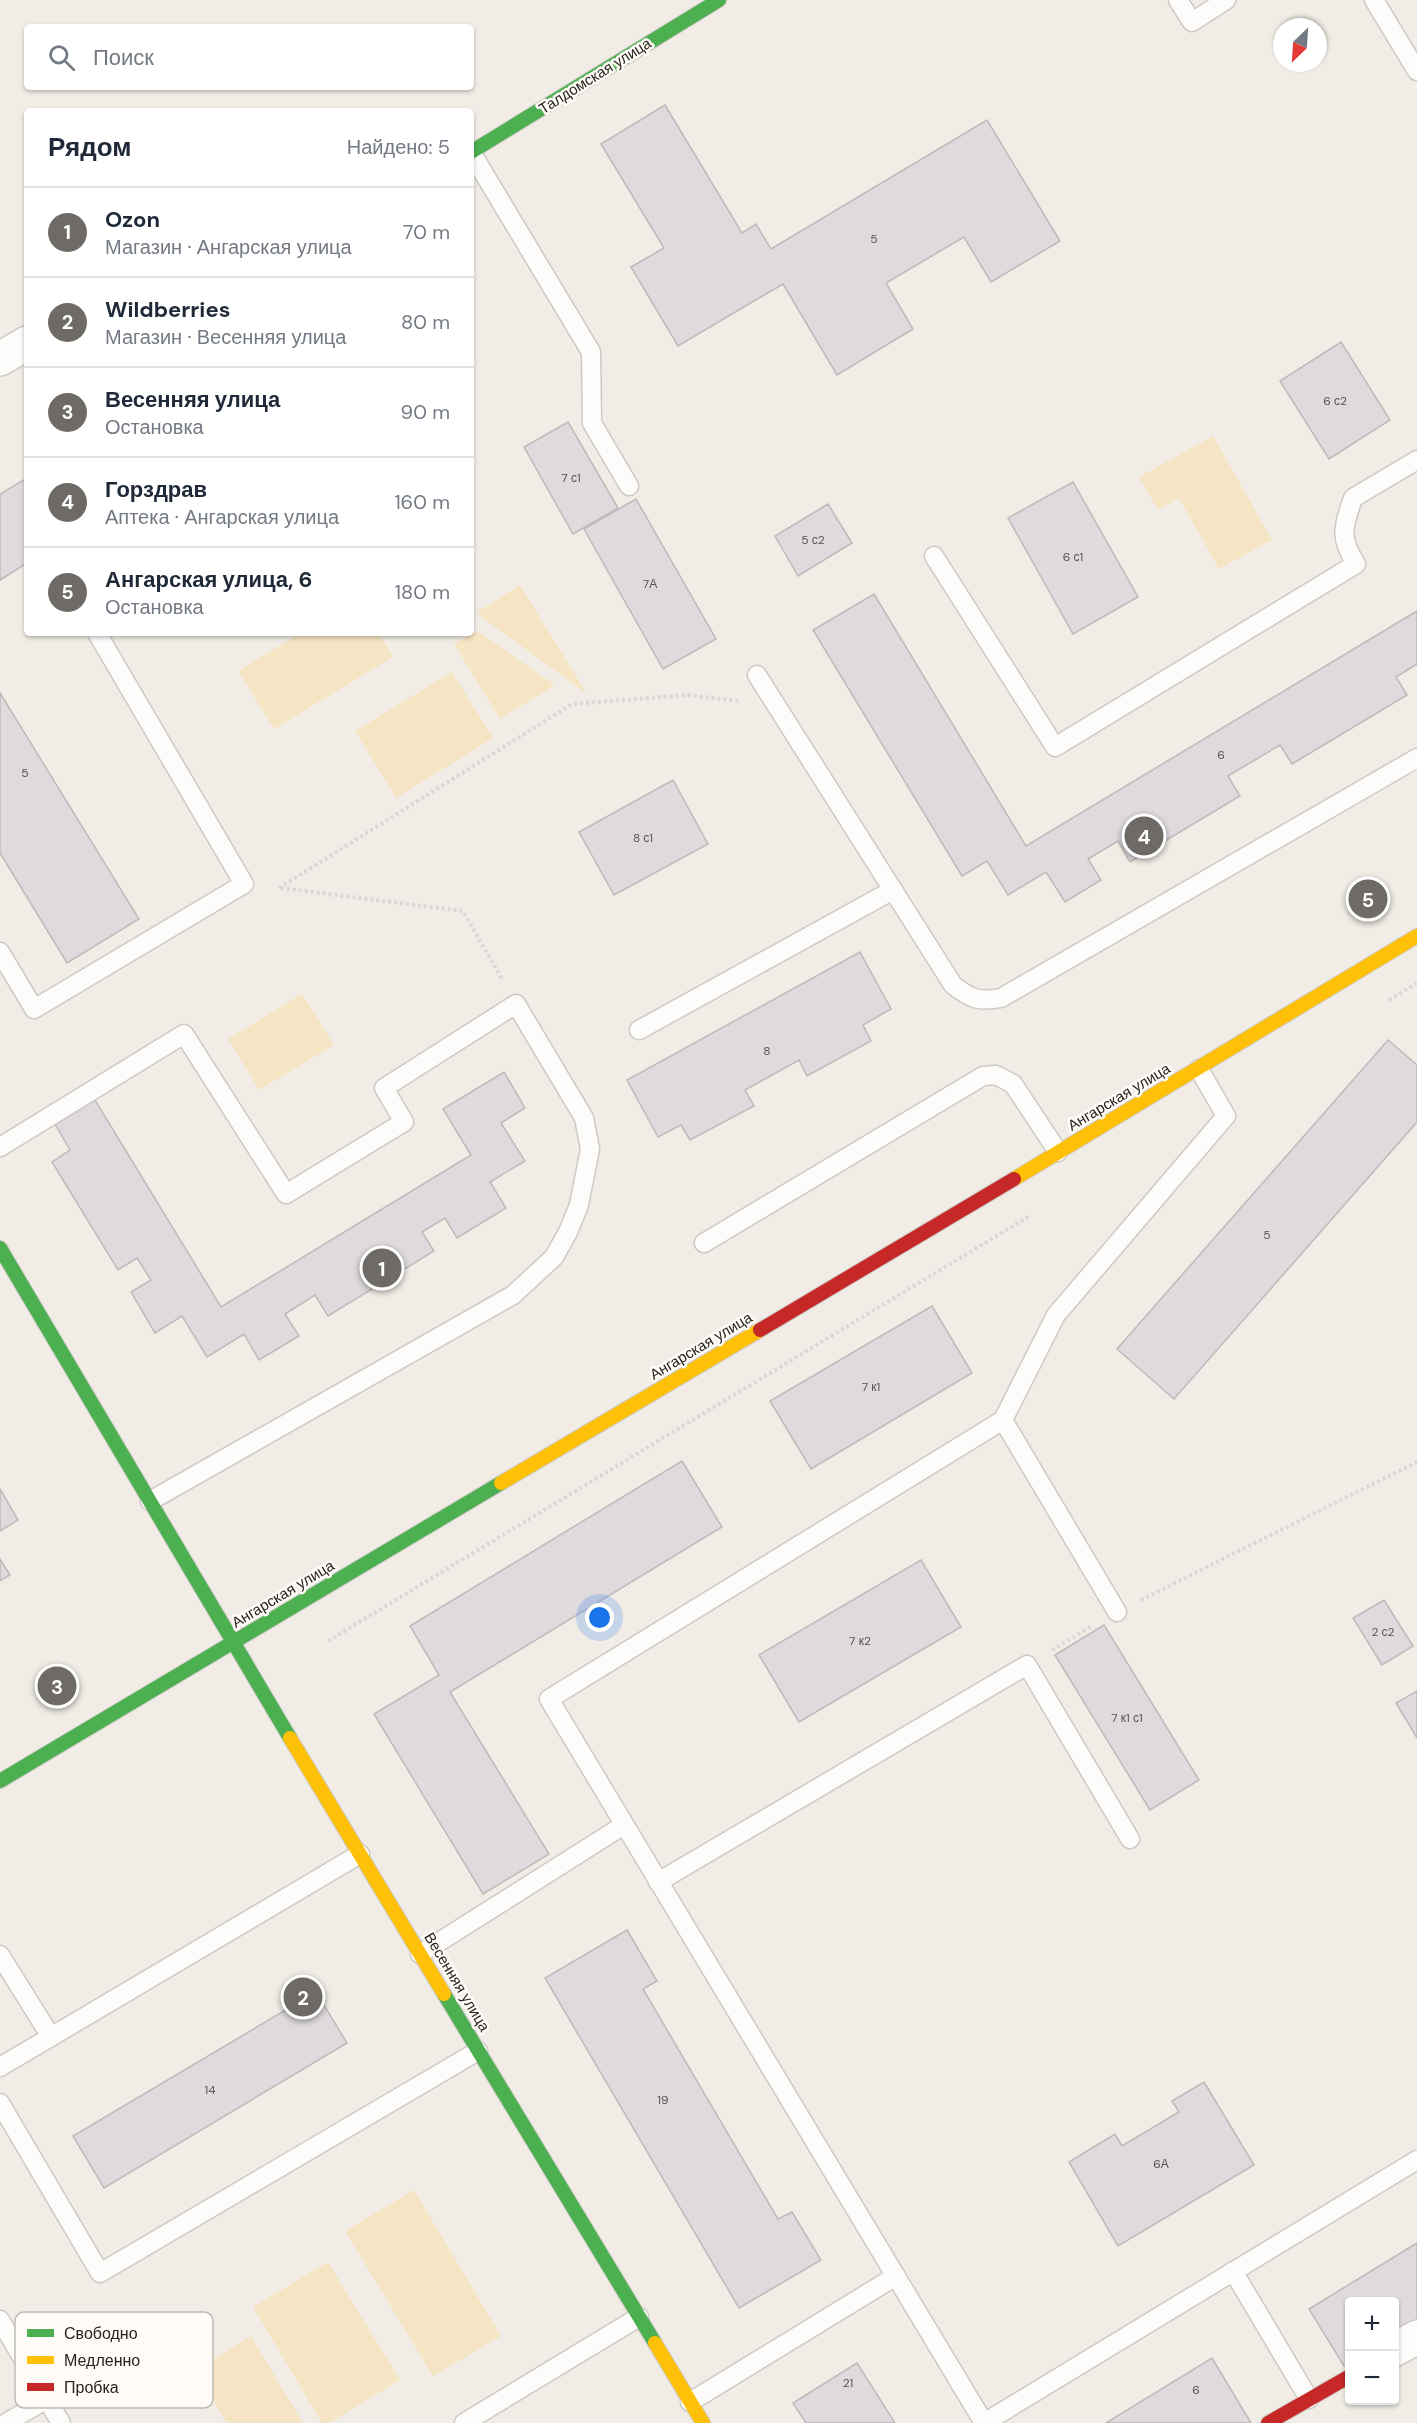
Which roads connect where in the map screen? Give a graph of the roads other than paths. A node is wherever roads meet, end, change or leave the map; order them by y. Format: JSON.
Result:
{"nodes":[{"id":1,"x":719,"y":0,"type":"edge"},
{"id":2,"x":1178,"y":0,"type":"edge"},
{"id":3,"x":1226,"y":0,"type":"edge"},
{"id":4,"x":1374,"y":0,"type":"edge"},
{"id":5,"x":1417,"y":71,"type":"edge"},
{"id":6,"x":474,"y":150,"type":"edge"},
{"id":7,"x":474,"y":157,"type":"edge"},
{"id":8,"x":24,"y":345,"type":"edge"},
{"id":9,"x":0,"y":359,"type":"edge"},
{"id":10,"x":1417,"y":460,"type":"edge"},
{"id":11,"x":629,"y":486,"type":"dead end"},
{"id":12,"x":934,"y":556,"type":"dead end"},
{"id":13,"x":99,"y":636,"type":"edge"},
{"id":14,"x":757,"y":675,"type":"dead end"},
{"id":15,"x":1417,"y":758,"type":"edge"},
{"id":16,"x":893,"y":890,"type":"junction"},
{"id":17,"x":1417,"y":936,"type":"edge"},
{"id":18,"x":0,"y":952,"type":"edge"},
{"id":19,"x":639,"y":1030,"type":"dead end"},
{"id":20,"x":1199,"y":1069,"type":"junction"},
{"id":21,"x":0,"y":1147,"type":"edge"},
{"id":22,"x":1058,"y":1152,"type":"junction"},
{"id":23,"x":704,"y":1243,"type":"dead end"},
{"id":24,"x":0,"y":1248,"type":"edge"},
{"id":25,"x":1003,"y":1420,"type":"junction"},
{"id":26,"x":150,"y":1502,"type":"junction"},
{"id":27,"x":1117,"y":1612,"type":"road end"},
{"id":28,"x":233,"y":1644,"type":"junction"},
{"id":29,"x":0,"y":1781,"type":"edge"},
{"id":30,"x":624,"y":1825,"type":"junction"},
{"id":31,"x":1130,"y":1839,"type":"dead end"},
{"id":32,"x":360,"y":1854,"type":"junction"},
{"id":33,"x":658,"y":1882,"type":"junction"},
{"id":34,"x":420,"y":1953,"type":"junction"},
{"id":35,"x":0,"y":1955,"type":"edge"},
{"id":36,"x":51,"y":2037,"type":"junction"},
{"id":37,"x":478,"y":2051,"type":"junction"},
{"id":38,"x":0,"y":2067,"type":"edge"},
{"id":39,"x":0,"y":2103,"type":"edge"},
{"id":40,"x":1417,"y":2160,"type":"edge"},
{"id":41,"x":1233,"y":2271,"type":"junction"},
{"id":42,"x":896,"y":2276,"type":"junction"},
{"id":43,"x":639,"y":2318,"type":"junction"},
{"id":44,"x":0,"y":2320,"type":"edge"},
{"id":45,"x":1417,"y":2337,"type":"edge"},
{"id":46,"x":15,"y":2345,"type":"edge"},
{"id":47,"x":1399,"y":2348,"type":"edge"},
{"id":48,"x":1345,"y":2379,"type":"edge"},
{"id":49,"x":1309,"y":2399,"type":"junction"},
{"id":50,"x":690,"y":2402,"type":"junction"},
{"id":51,"x":32,"y":2408,"type":"edge"},
{"id":52,"x":52,"y":2408,"type":"edge"},
{"id":53,"x":6,"y":2423,"type":"edge"},
{"id":54,"x":61,"y":2423,"type":"edge"},
{"id":55,"x":464,"y":2423,"type":"edge"},
{"id":56,"x":703,"y":2423,"type":"edge"},
{"id":57,"x":1268,"y":2423,"type":"edge"}],
"edges":[{"from":1,"to":6,"type":"street","name":"Талдомская улица"},
{"from":2,"to":3,"type":"lane"},
{"from":4,"to":5,"type":"lane"},
{"from":7,"to":11,"type":"lane"},
{"from":8,"to":9,"type":"street"},
{"from":10,"to":12,"type":"lane"},
{"from":13,"to":18,"type":"lane"},
{"from":14,"to":16,"type":"lane"},
{"from":15,"to":16,"type":"lane"},
{"from":16,"to":19,"type":"lane"},
{"from":17,"to":20,"type":"street","name":"Ангарская улица"},
{"from":20,"to":22,"type":"street","name":"Ангарская улица"},
{"from":20,"to":25,"type":"lane"},
{"from":21,"to":26,"type":"lane"},
{"from":22,"to":23,"type":"lane"},
{"from":22,"to":28,"type":"street","name":"Ангарская улица"},
{"from":24,"to":26,"type":"street","name":"Весенняя улица"},
{"from":25,"to":27,"type":"lane"},
{"from":25,"to":30,"type":"lane"},
{"from":26,"to":28,"type":"street","name":"Весенняя улица"},
{"from":28,"to":29,"type":"street","name":"Ангарская улица"},
{"from":28,"to":32,"type":"street","name":"Весенняя улица"},
{"from":30,"to":33,"type":"lane"},
{"from":30,"to":34,"type":"lane"},
{"from":31,"to":33,"type":"lane"},
{"from":32,"to":34,"type":"street","name":"Весенняя улица"},
{"from":32,"to":36,"type":"lane"},
{"from":33,"to":42,"type":"lane"},
{"from":34,"to":37,"type":"street","name":"Весенняя улица"},
{"from":35,"to":36,"type":"lane"},
{"from":36,"to":38,"type":"lane"},
{"from":37,"to":39,"type":"lane"},
{"from":37,"to":43,"type":"street","name":"Весенняя улица"},
{"from":40,"to":41,"type":"lane"},
{"from":41,"to":42,"type":"lane"},
{"from":41,"to":49,"type":"lane"},
{"from":42,"to":50,"type":"lane"},
{"from":43,"to":50,"type":"street","name":"Весенняя улица"},
{"from":43,"to":55,"type":"lane"},
{"from":44,"to":46,"type":"lane"},
{"from":45,"to":47,"type":"street"},
{"from":48,"to":49,"type":"street"},
{"from":49,"to":57,"type":"street"},
{"from":50,"to":56,"type":"street","name":"Весенняя улица"},
{"from":51,"to":53,"type":"lane"},
{"from":52,"to":54,"type":"lane"}]}
